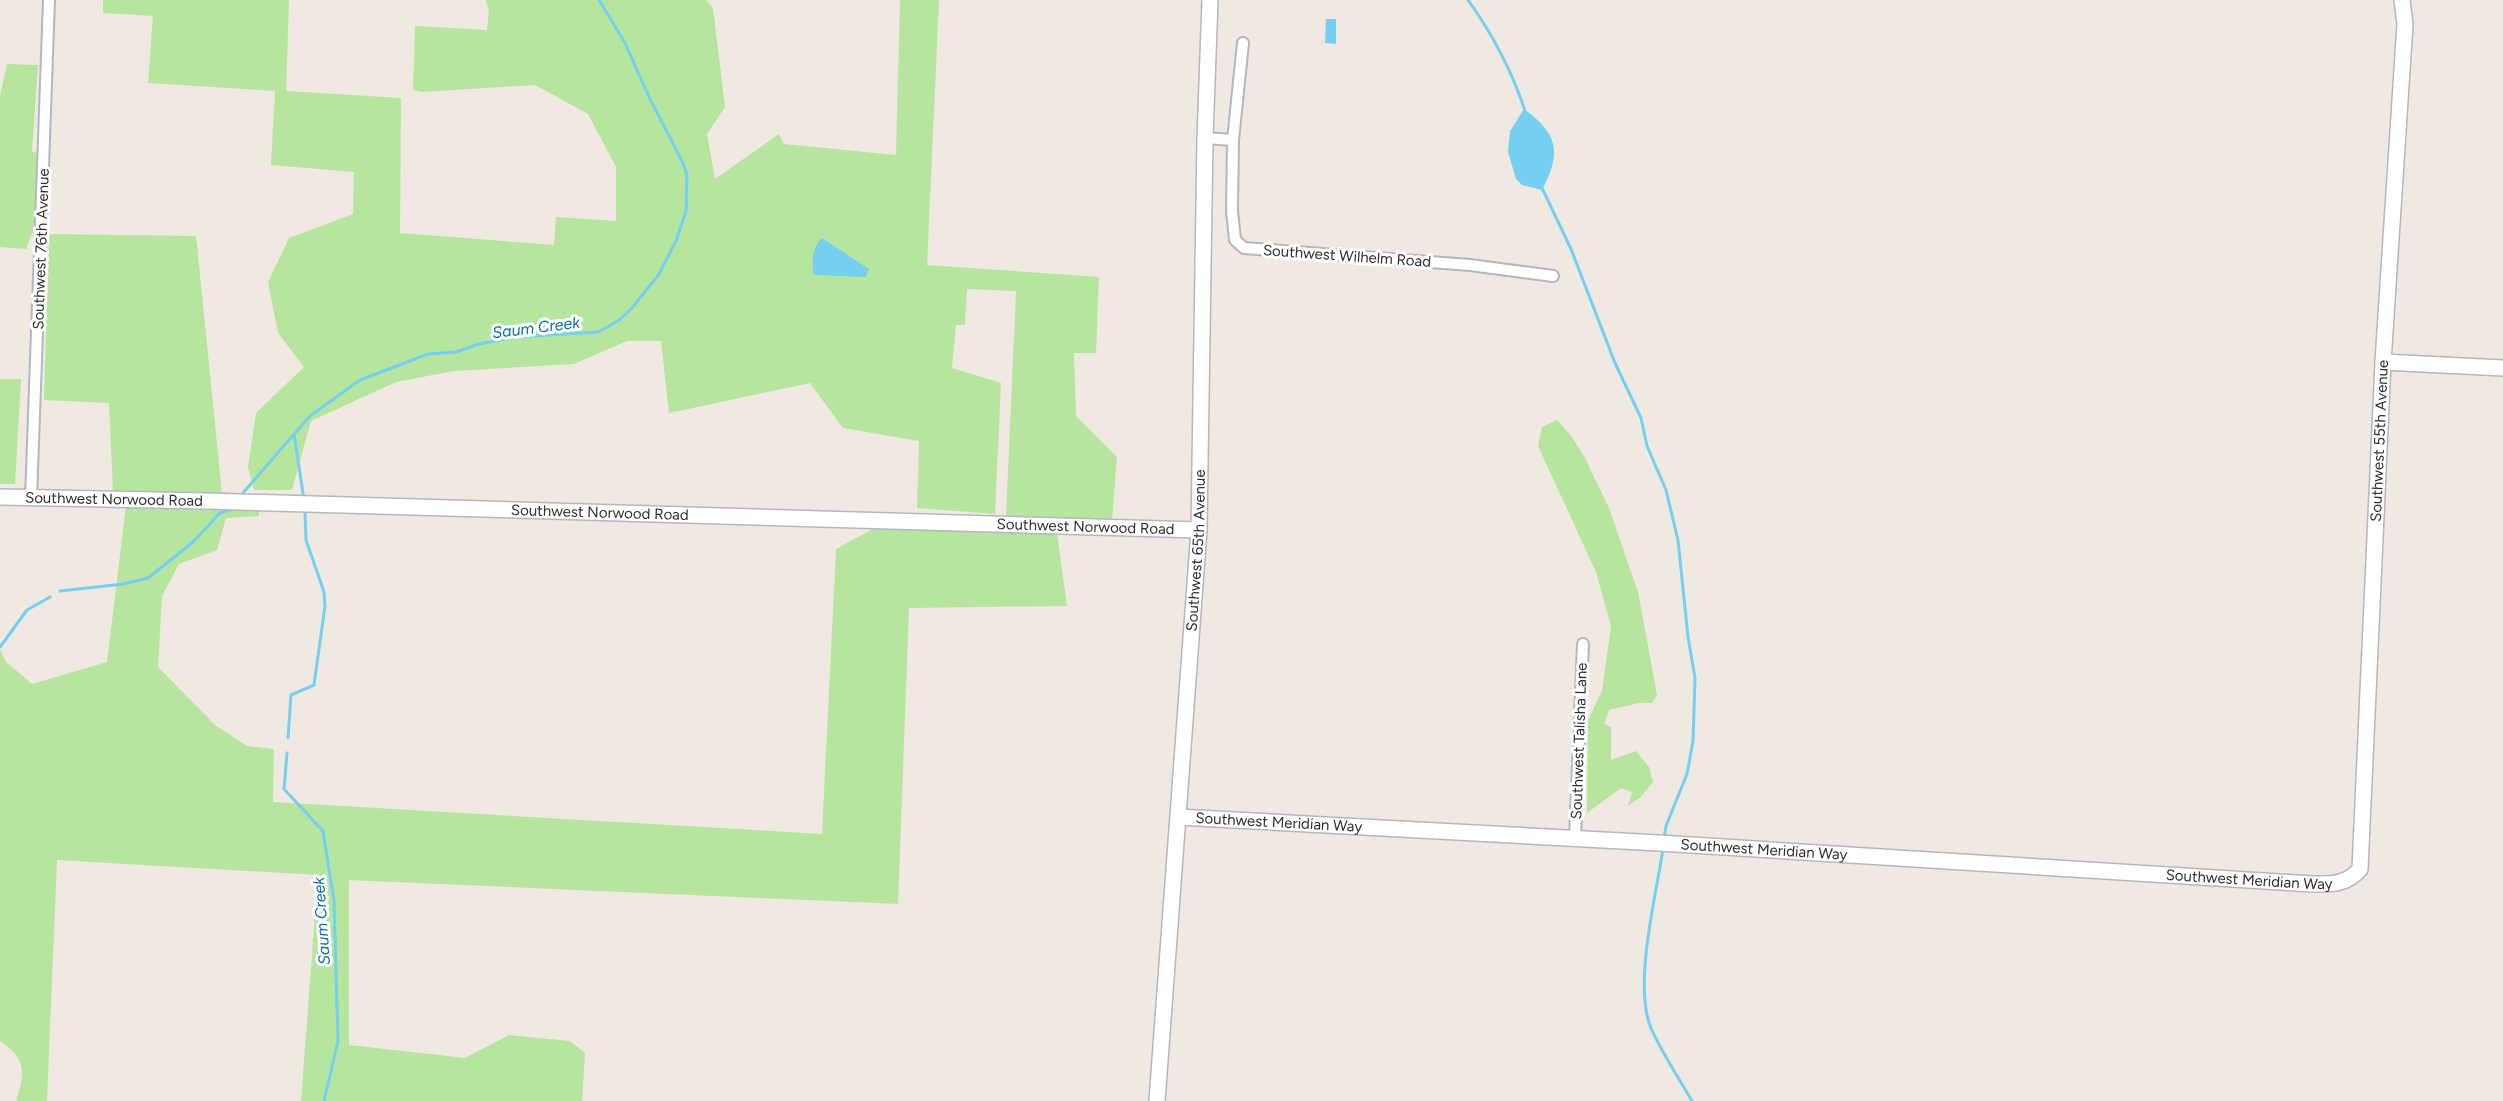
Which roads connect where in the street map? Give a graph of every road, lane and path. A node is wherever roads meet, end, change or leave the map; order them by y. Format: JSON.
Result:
{"nodes":[{"id":1,"x":49,"y":0,"type":"edge"},
{"id":2,"x":1210,"y":0,"type":"edge"},
{"id":3,"x":2402,"y":0,"type":"edge"},
{"id":4,"x":1243,"y":43,"type":"dead end"},
{"id":5,"x":1205,"y":138,"type":"junction"},
{"id":6,"x":1233,"y":140,"type":"junction"},
{"id":7,"x":1553,"y":276,"type":"dead end"},
{"id":8,"x":2383,"y":362,"type":"junction"},
{"id":9,"x":2503,"y":368,"type":"edge"},
{"id":10,"x":0,"y":497,"type":"edge"},
{"id":11,"x":31,"y":498,"type":"junction"},
{"id":12,"x":1199,"y":530,"type":"junction"},
{"id":13,"x":1583,"y":644,"type":"dead end"},
{"id":14,"x":1179,"y":817,"type":"junction"},
{"id":15,"x":1575,"y":838,"type":"junction"},
{"id":16,"x":2349,"y":879,"type":"joint"},
{"id":17,"x":1157,"y":1101,"type":"edge"}],
"edges":[{"from":1,"to":11,"type":"street","name":"Southwest 76th Avenue"},
{"from":2,"to":5,"type":"street","name":"Southwest 65th Avenue"},
{"from":3,"to":8,"type":"street","name":"Southwest 55th Avenue"},
{"from":4,"to":6,"type":"street"},
{"from":5,"to":6,"type":"street"},
{"from":5,"to":12,"type":"street","name":"Southwest 65th Avenue"},
{"from":6,"to":7,"type":"street","name":"Southwest Wilhelm Road"},
{"from":8,"to":9,"type":"street"},
{"from":8,"to":16,"type":"street","name":"Southwest 55th Avenue"},
{"from":10,"to":11,"type":"street","name":"Southwest Norwood Road"},
{"from":11,"to":12,"type":"street","name":"Southwest Norwood Road"},
{"from":12,"to":14,"type":"street","name":"Southwest 65th Avenue"},
{"from":13,"to":15,"type":"street","name":"Southwest Talisha Lane"},
{"from":14,"to":15,"type":"street","name":"Southwest Meridian Way"},
{"from":14,"to":17,"type":"street","name":"Southwest 65th Avenue"},
{"from":15,"to":16,"type":"street","name":"Southwest Meridian Way"}]}
